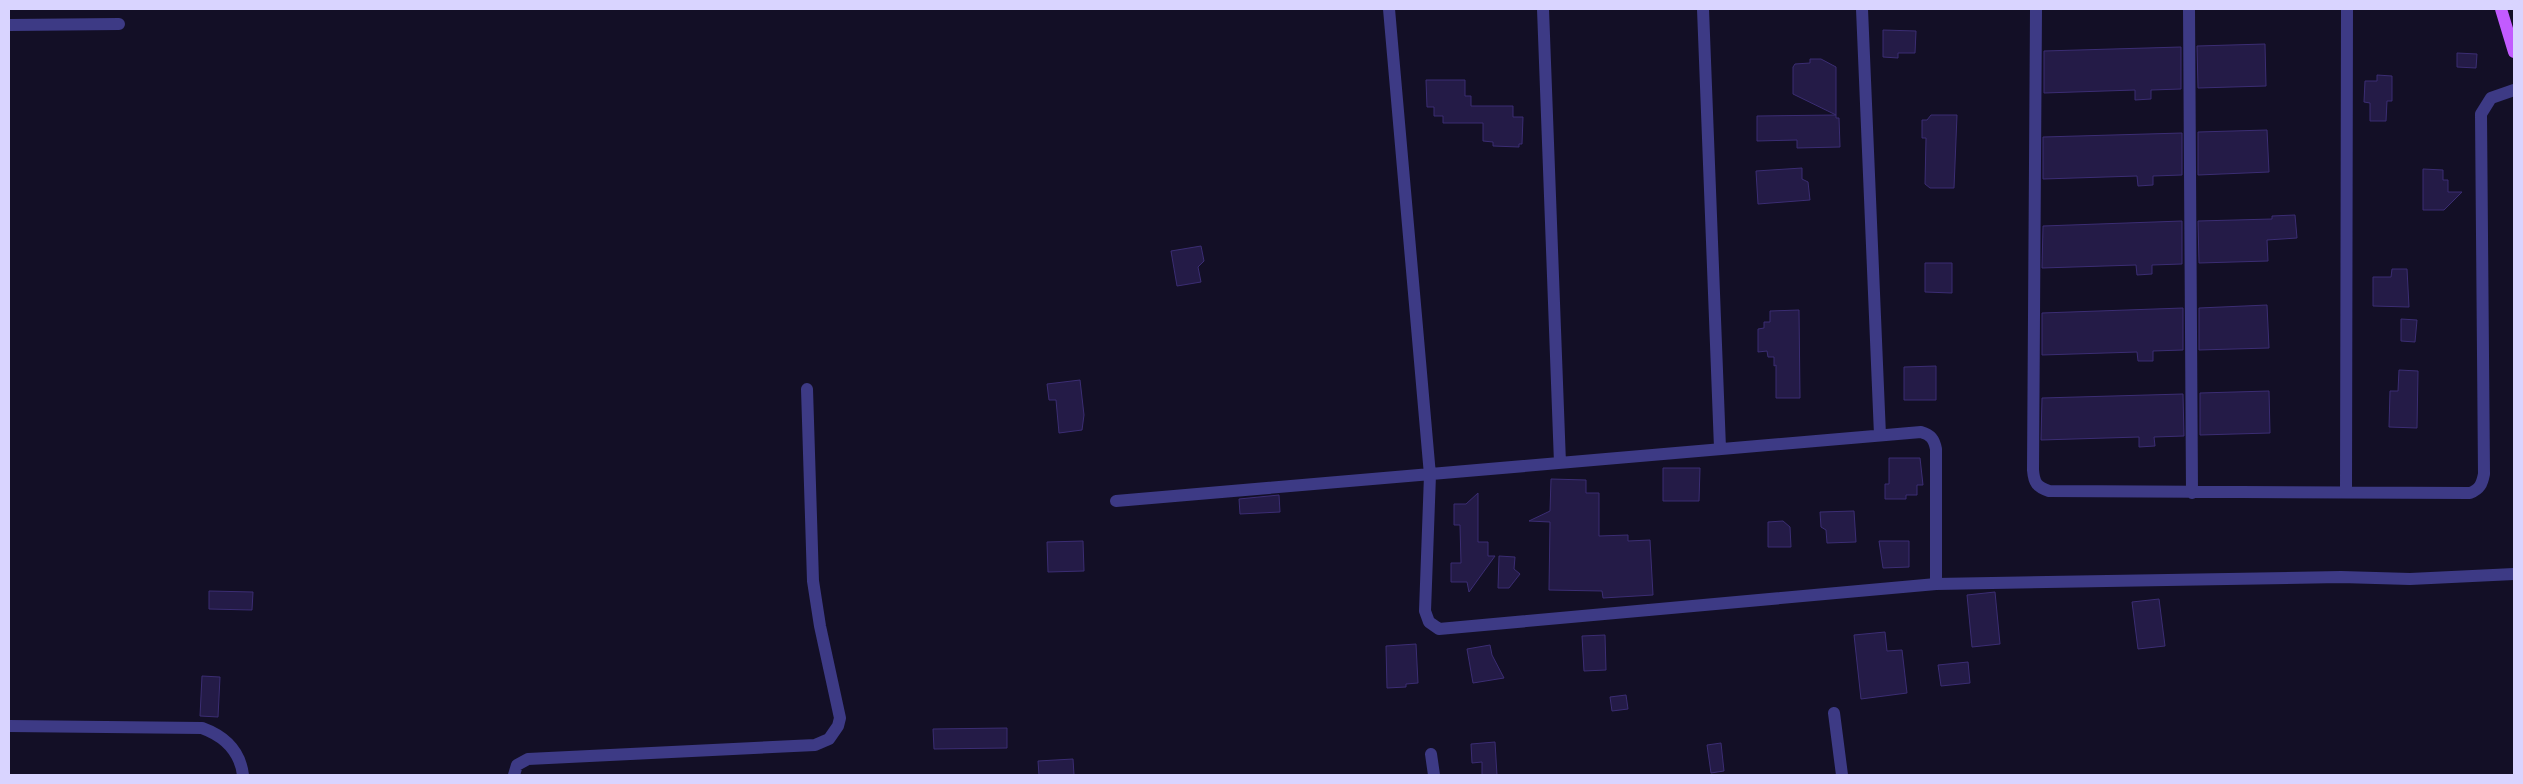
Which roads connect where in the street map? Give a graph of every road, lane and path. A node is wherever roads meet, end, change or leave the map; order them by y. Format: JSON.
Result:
{"nodes":[{"id":1,"x":1389,"y":9,"type":"edge"},
{"id":2,"x":1543,"y":9,"type":"edge"},
{"id":3,"x":1703,"y":9,"type":"edge"},
{"id":4,"x":1862,"y":9,"type":"edge"},
{"id":5,"x":2036,"y":9,"type":"edge"},
{"id":6,"x":2189,"y":9,"type":"edge"},
{"id":7,"x":2347,"y":9,"type":"edge"},
{"id":8,"x":2501,"y":9,"type":"edge"},
{"id":9,"x":119,"y":24,"type":"dead end"},
{"id":10,"x":9,"y":25,"type":"edge"},
{"id":11,"x":2514,"y":52,"type":"edge"},
{"id":12,"x":2514,"y":90,"type":"edge"},
{"id":13,"x":807,"y":389,"type":"dead end"},
{"id":14,"x":1880,"y":435,"type":"junction"},
{"id":15,"x":1720,"y":448,"type":"junction"},
{"id":16,"x":1560,"y":463,"type":"junction"},
{"id":17,"x":1430,"y":475,"type":"junction"},
{"id":18,"x":2346,"y":492,"type":"junction"},
{"id":19,"x":2192,"y":493,"type":"junction"},
{"id":20,"x":1116,"y":502,"type":"dead end"},
{"id":21,"x":2514,"y":574,"type":"edge"},
{"id":22,"x":1936,"y":584,"type":"junction"},
{"id":23,"x":1834,"y":713,"type":"dead end"},
{"id":24,"x":9,"y":726,"type":"edge"},
{"id":25,"x":1431,"y":754,"type":"dead end"},
{"id":26,"x":243,"y":775,"type":"edge"},
{"id":27,"x":514,"y":775,"type":"edge"},
{"id":28,"x":1434,"y":775,"type":"edge"},
{"id":29,"x":1842,"y":775,"type":"edge"}],
"edges":[{"from":1,"to":17,"type":"street"},
{"from":2,"to":16,"type":"street"},
{"from":3,"to":15,"type":"street"},
{"from":4,"to":14,"type":"street"},
{"from":5,"to":19,"type":"street"},
{"from":6,"to":19,"type":"street"},
{"from":7,"to":18,"type":"street"},
{"from":8,"to":11,"type":"main road"},
{"from":9,"to":10,"type":"street"},
{"from":12,"to":18,"type":"street"},
{"from":13,"to":27,"type":"street"},
{"from":14,"to":15,"type":"street"},
{"from":14,"to":22,"type":"street"},
{"from":15,"to":16,"type":"street"},
{"from":16,"to":17,"type":"street"},
{"from":17,"to":20,"type":"street"},
{"from":17,"to":22,"type":"street"},
{"from":18,"to":19,"type":"street"},
{"from":21,"to":22,"type":"street"},
{"from":23,"to":29,"type":"street"},
{"from":24,"to":26,"type":"street"},
{"from":25,"to":28,"type":"street"}]}
